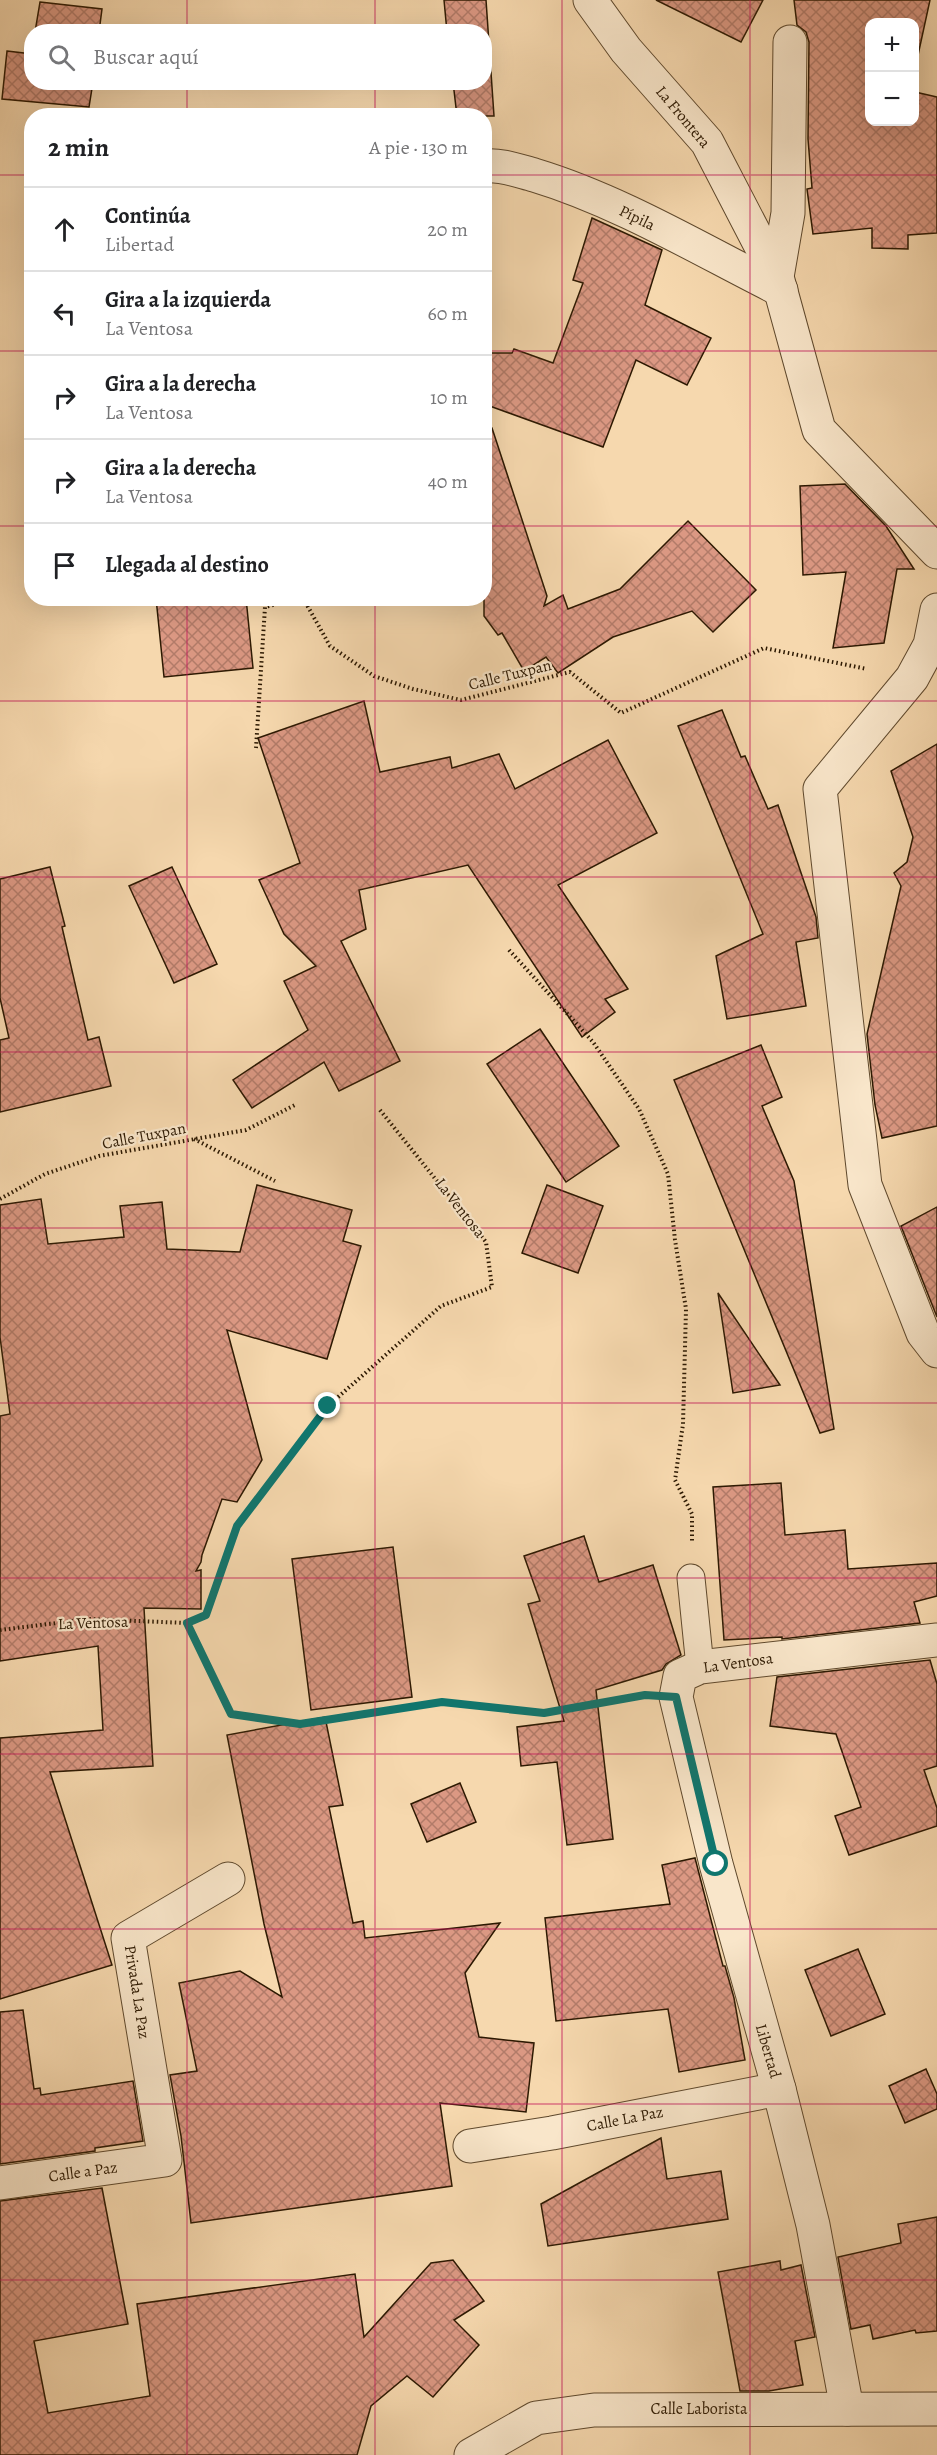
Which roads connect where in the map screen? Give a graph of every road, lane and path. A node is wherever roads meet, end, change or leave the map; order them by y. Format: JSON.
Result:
{"nodes":[{"id":1,"x":590,"y":0,"type":"edge"},
{"id":2,"x":790,"y":42,"type":"dead end"},
{"id":3,"x":492,"y":167,"type":"edge"},
{"id":4,"x":779,"y":284,"type":"junction"},
{"id":5,"x":937,"y":552,"type":"edge"},
{"id":6,"x":269,"y":606,"type":"edge"},
{"id":7,"x":307,"y":606,"type":"edge"},
{"id":8,"x":937,"y":610,"type":"edge"},
{"id":9,"x":912,"y":678,"type":"junction"},
{"id":10,"x":256,"y":748,"type":"dead end"},
{"id":11,"x":509,"y":950,"type":"dead end"},
{"id":12,"x":295,"y":1105,"type":"dead end"},
{"id":13,"x":380,"y":1110,"type":"dead end"},
{"id":14,"x":194,"y":1139,"type":"junction"},
{"id":15,"x":275,"y":1181,"type":"dead end"},
{"id":16,"x":0,"y":1198,"type":"edge"},
{"id":17,"x":930,"y":1342,"type":"edge"},
{"id":18,"x":691,"y":1578,"type":"joint"},
{"id":19,"x":187,"y":1623,"type":"junction"},
{"id":20,"x":0,"y":1630,"type":"edge"},
{"id":21,"x":937,"y":1640,"type":"edge"},
{"id":22,"x":700,"y":1667,"type":"junction"},
{"id":23,"x":676,"y":1697,"type":"junction"},
{"id":24,"x":228,"y":1879,"type":"dead end"},
{"id":25,"x":778,"y":2089,"type":"junction"},
{"id":26,"x":471,"y":2146,"type":"dead end"},
{"id":27,"x":165,"y":2160,"type":"joint"},
{"id":28,"x":0,"y":2183,"type":"edge"},
{"id":29,"x":848,"y":2409,"type":"junction"},
{"id":30,"x":937,"y":2409,"type":"edge"},
{"id":31,"x":471,"y":2455,"type":"edge"}],
"edges":[{"from":1,"to":4,"type":"street","name":"La Frontera"},
{"from":2,"to":4,"type":"street"},
{"from":3,"to":4,"type":"street","name":"Pípila"},
{"from":4,"to":5,"type":"street"},
{"from":6,"to":10,"type":"path","name":"Calle Tuxpan"},
{"from":7,"to":9,"type":"path","name":"Calle Tuxpan"},
{"from":8,"to":9,"type":"street"},
{"from":9,"to":17,"type":"street"},
{"from":11,"to":18,"type":"path"},
{"from":12,"to":14,"type":"path","name":"Calle Tuxpan"},
{"from":13,"to":19,"type":"path","name":"La Ventosa"},
{"from":14,"to":15,"type":"path"},
{"from":14,"to":16,"type":"path","name":"Calle Tuxpan"},
{"from":18,"to":22,"type":"lane"},
{"from":19,"to":20,"type":"path","name":"La Ventosa"},
{"from":19,"to":23,"type":"path"},
{"from":21,"to":22,"type":"street","name":"La Ventosa"},
{"from":22,"to":23,"type":"street","name":"La Ventosa"},
{"from":23,"to":25,"type":"street","name":"Libertad"},
{"from":24,"to":27,"type":"street","name":"Privada La Paz"},
{"from":25,"to":26,"type":"street","name":"Calle La Paz"},
{"from":25,"to":29,"type":"street","name":"Libertad"},
{"from":27,"to":28,"type":"street","name":"Calle a Paz"},
{"from":29,"to":30,"type":"street","name":"Calle Laborista"},
{"from":29,"to":31,"type":"street","name":"Calle Laborista"}]}
